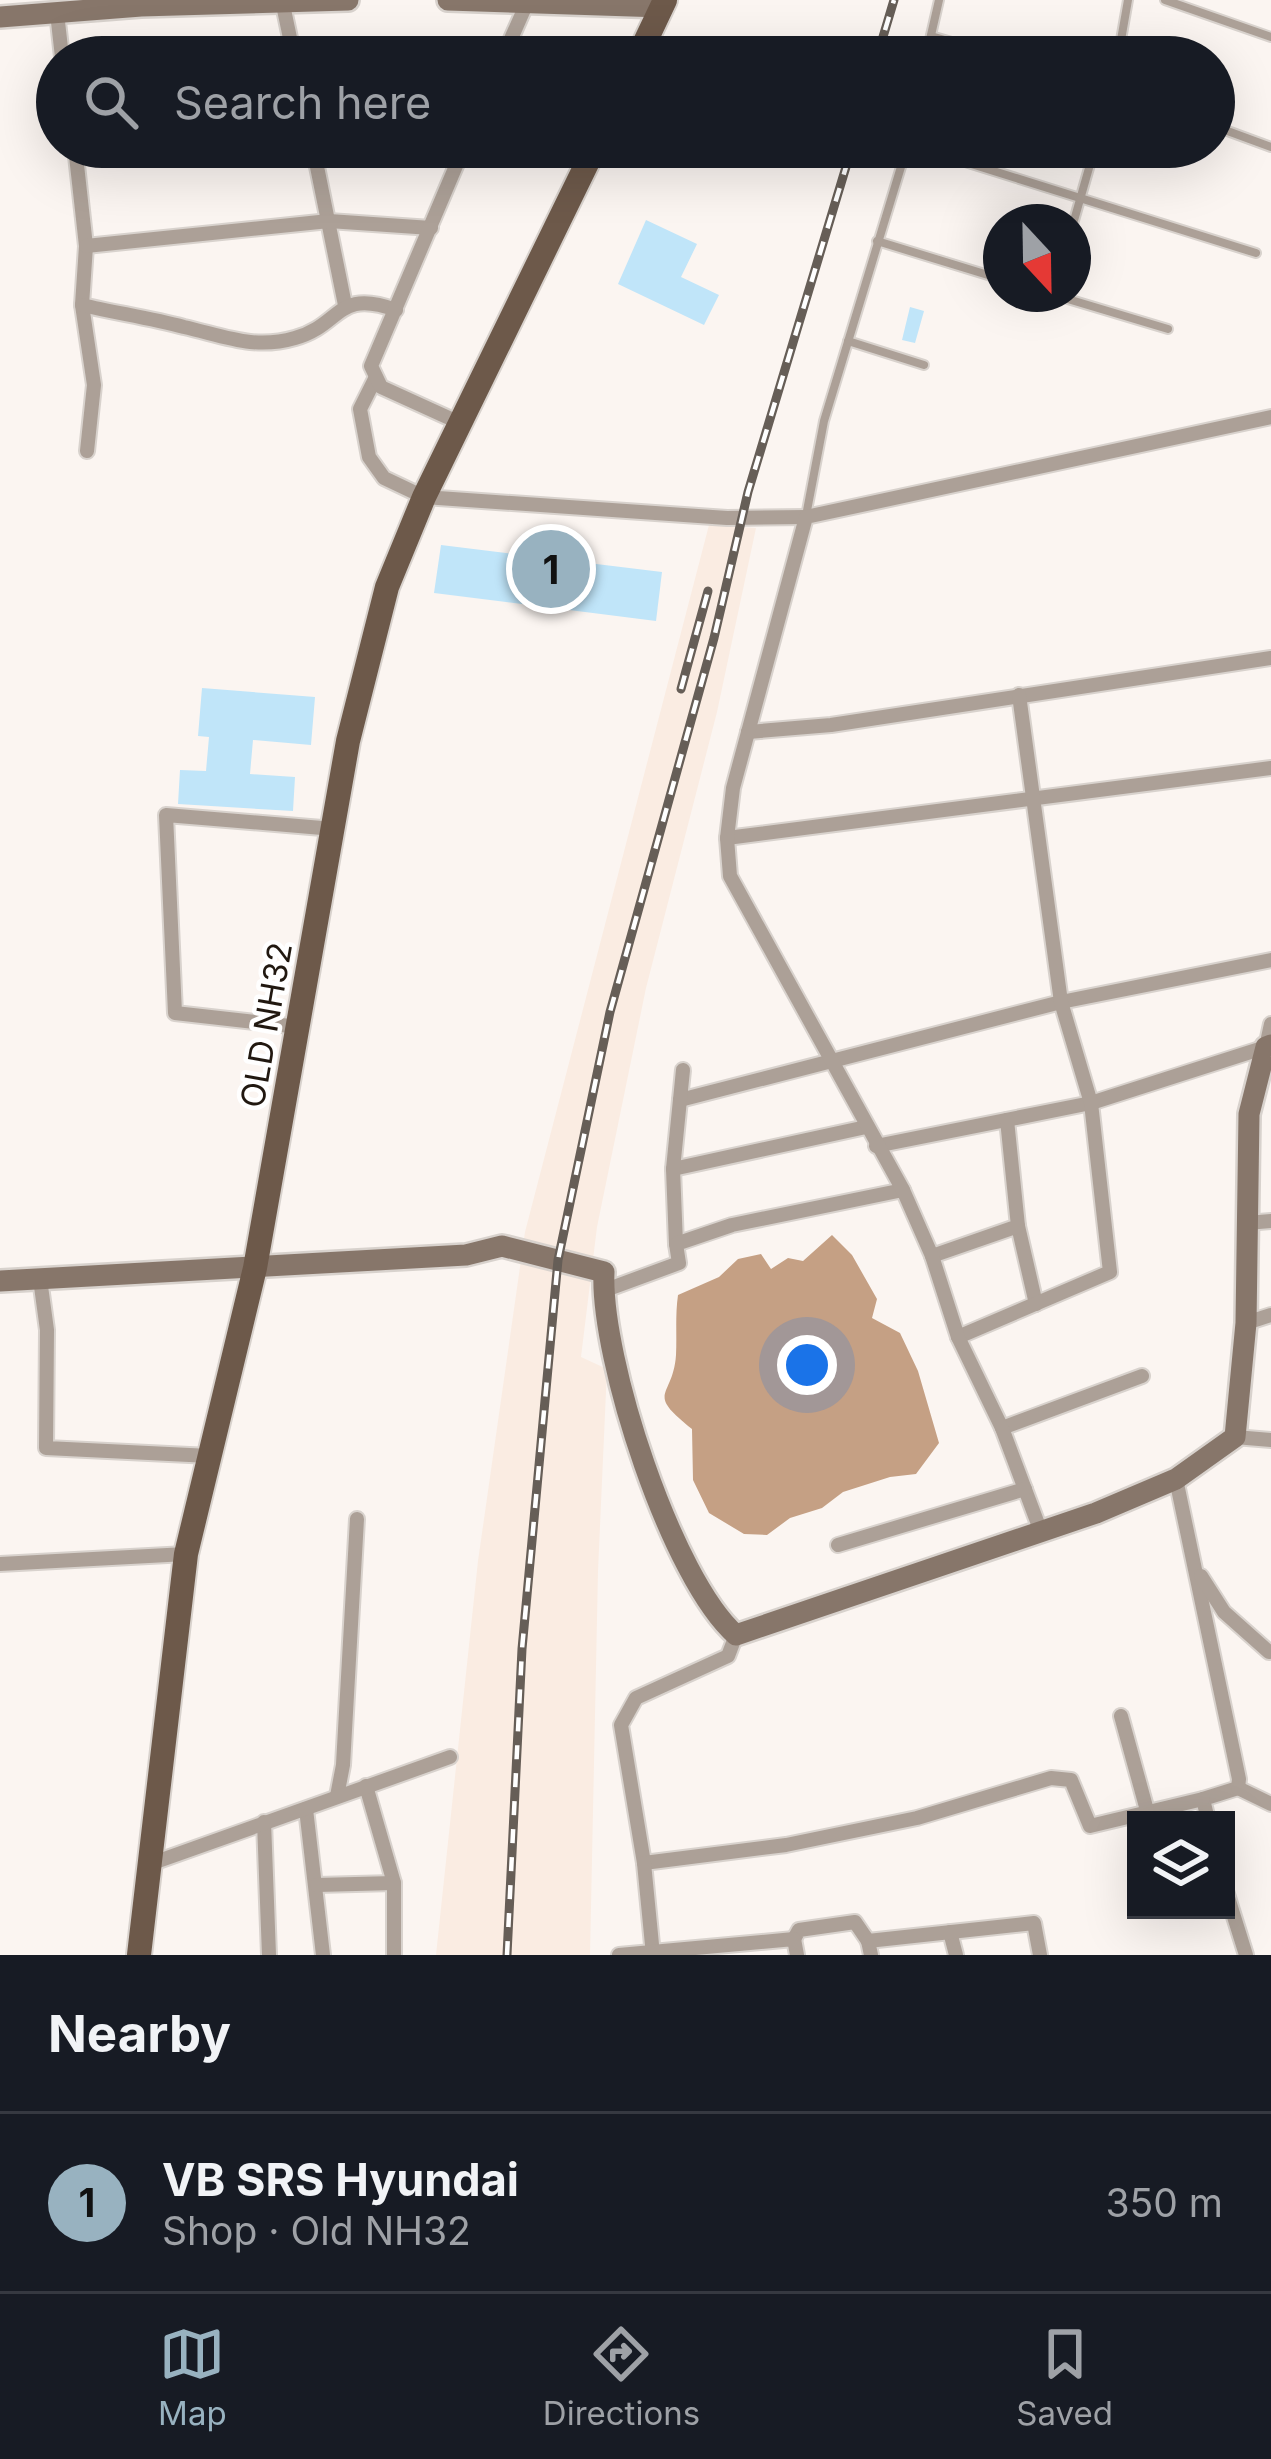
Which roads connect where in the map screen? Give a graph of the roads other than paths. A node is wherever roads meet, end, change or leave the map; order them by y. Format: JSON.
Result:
{"nodes":[{"id":1,"x":282,"y":0,"type":"edge"},
{"id":2,"x":348,"y":0,"type":"edge"},
{"id":3,"x":448,"y":0,"type":"edge"},
{"id":4,"x":939,"y":0,"type":"edge"},
{"id":5,"x":1128,"y":0,"type":"edge"},
{"id":6,"x":1165,"y":0,"type":"edge"},
{"id":7,"x":200,"y":2,"type":"edge"},
{"id":8,"x":664,"y":3,"type":"edge"},
{"id":9,"x":105,"y":4,"type":"edge"},
{"id":10,"x":526,"y":5,"type":"junction"},
{"id":11,"x":57,"y":13,"type":"junction"},
{"id":12,"x":0,"y":17,"type":"edge"},
{"id":13,"x":60,"y":36,"type":"edge"},
{"id":14,"x":290,"y":36,"type":"edge"},
{"id":15,"x":512,"y":36,"type":"edge"},
{"id":16,"x":648,"y":36,"type":"edge"},
{"id":17,"x":931,"y":36,"type":"edge"},
{"id":18,"x":1122,"y":36,"type":"edge"},
{"id":19,"x":1271,"y":37,"type":"edge"},
{"id":20,"x":1235,"y":134,"type":"edge"},
{"id":21,"x":1271,"y":147,"type":"edge"},
{"id":22,"x":77,"y":168,"type":"edge"},
{"id":23,"x":317,"y":168,"type":"edge"},
{"id":24,"x":456,"y":168,"type":"edge"},
{"id":25,"x":585,"y":168,"type":"edge"},
{"id":26,"x":900,"y":168,"type":"edge"},
{"id":27,"x":981,"y":168,"type":"edge"},
{"id":28,"x":1089,"y":168,"type":"edge"},
{"id":29,"x":1079,"y":200,"type":"junction"},
{"id":30,"x":1078,"y":204,"type":"edge"},
{"id":31,"x":329,"y":221,"type":"junction"},
{"id":32,"x":431,"y":228,"type":"junction"},
{"id":33,"x":877,"y":242,"type":"junction"},
{"id":34,"x":86,"y":246,"type":"junction"},
{"id":35,"x":1256,"y":254,"type":"dead end"},
{"id":36,"x":983,"y":274,"type":"edge"},
{"id":37,"x":82,"y":305,"type":"junction"},
{"id":38,"x":345,"y":305,"type":"junction"},
{"id":39,"x":1091,"y":306,"type":"edge"},
{"id":40,"x":397,"y":310,"type":"junction"},
{"id":41,"x":1168,"y":329,"type":"dead end"},
{"id":42,"x":848,"y":341,"type":"junction"},
{"id":43,"x":924,"y":365,"type":"dead end"},
{"id":44,"x":375,"y":379,"type":"junction"},
{"id":45,"x":1271,"y":417,"type":"edge"},
{"id":46,"x":460,"y":423,"type":"junction"},
{"id":47,"x":87,"y":452,"type":"dead end"},
{"id":48,"x":424,"y":497,"type":"junction"},
{"id":49,"x":806,"y":518,"type":"junction"},
{"id":50,"x":1271,"y":658,"type":"edge"},
{"id":51,"x":1019,"y":695,"type":"junction"},
{"id":52,"x":748,"y":732,"type":"junction"},
{"id":53,"x":1271,"y":768,"type":"edge"},
{"id":54,"x":1034,"y":798,"type":"junction"},
{"id":55,"x":334,"y":829,"type":"junction"},
{"id":56,"x":727,"y":838,"type":"junction"},
{"id":57,"x":1271,"y":960,"type":"edge"},
{"id":58,"x":1060,"y":1002,"type":"junction"},
{"id":59,"x":1271,"y":1024,"type":"edge"},
{"id":60,"x":299,"y":1027,"type":"junction"},
{"id":61,"x":1269,"y":1046,"type":"edge"},
{"id":62,"x":832,"y":1063,"type":"junction"},
{"id":63,"x":683,"y":1070,"type":"dead end"},
{"id":64,"x":680,"y":1100,"type":"junction"},
{"id":65,"x":1090,"y":1103,"type":"junction"},
{"id":66,"x":1007,"y":1120,"type":"junction"},
{"id":67,"x":866,"y":1127,"type":"junction"},
{"id":68,"x":876,"y":1146,"type":"junction"},
{"id":69,"x":673,"y":1169,"type":"junction"},
{"id":70,"x":903,"y":1190,"type":"junction"},
{"id":71,"x":1271,"y":1221,"type":"edge"},
{"id":72,"x":1247,"y":1223,"type":"junction"},
{"id":73,"x":1018,"y":1226,"type":"junction"},
{"id":74,"x":676,"y":1244,"type":"junction"},
{"id":75,"x":932,"y":1256,"type":"junction"},
{"id":76,"x":255,"y":1268,"type":"junction"},
{"id":77,"x":40,"y":1279,"type":"junction"},
{"id":78,"x":0,"y":1281,"type":"edge"},
{"id":79,"x":603,"y":1291,"type":"junction"},
{"id":80,"x":1036,"y":1304,"type":"junction"},
{"id":81,"x":1271,"y":1316,"type":"edge"},
{"id":82,"x":1246,"y":1323,"type":"junction"},
{"id":83,"x":958,"y":1336,"type":"junction"},
{"id":84,"x":1142,"y":1376,"type":"dead end"},
{"id":85,"x":1002,"y":1428,"type":"junction"},
{"id":86,"x":1235,"y":1437,"type":"junction"},
{"id":87,"x":1271,"y":1440,"type":"edge"},
{"id":88,"x":210,"y":1456,"type":"junction"},
{"id":89,"x":1176,"y":1479,"type":"junction"},
{"id":90,"x":1025,"y":1490,"type":"junction"},
{"id":91,"x":357,"y":1519,"type":"dead end"},
{"id":92,"x":1041,"y":1532,"type":"junction"},
{"id":93,"x":838,"y":1545,"type":"dead end"},
{"id":94,"x":186,"y":1554,"type":"junction"},
{"id":95,"x":0,"y":1564,"type":"edge"},
{"id":96,"x":1195,"y":1564,"type":"junction"},
{"id":97,"x":736,"y":1635,"type":"junction"},
{"id":98,"x":1269,"y":1652,"type":"edge"},
{"id":99,"x":1121,"y":1716,"type":"dead end"},
{"id":100,"x":450,"y":1756,"type":"dead end"},
{"id":101,"x":366,"y":1786,"type":"junction"},
{"id":102,"x":1238,"y":1788,"type":"junction"},
{"id":103,"x":337,"y":1796,"type":"junction"},
{"id":104,"x":1202,"y":1799,"type":"junction"},
{"id":105,"x":1271,"y":1804,"type":"edge"},
{"id":106,"x":306,"y":1808,"type":"junction"},
{"id":107,"x":1147,"y":1811,"type":"edge"},
{"id":108,"x":1159,"y":1811,"type":"edge"},
{"id":109,"x":1205,"y":1811,"type":"edge"},
{"id":110,"x":1127,"y":1818,"type":"edge"},
{"id":111,"x":264,"y":1822,"type":"junction"},
{"id":112,"x":644,"y":1863,"type":"junction"},
{"id":113,"x":149,"y":1864,"type":"junction"},
{"id":114,"x":394,"y":1883,"type":"junction"},
{"id":115,"x":317,"y":1885,"type":"junction"},
{"id":116,"x":1235,"y":1919,"type":"edge"},
{"id":117,"x":950,"y":1932,"type":"junction"},
{"id":118,"x":795,"y":1947,"type":"edge"},
{"id":119,"x":870,"y":1948,"type":"edge"},
{"id":120,"x":652,"y":1953,"type":"edge"},
{"id":121,"x":139,"y":1955,"type":"edge"},
{"id":122,"x":269,"y":1955,"type":"edge"},
{"id":123,"x":323,"y":1955,"type":"edge"},
{"id":124,"x":394,"y":1955,"type":"edge"},
{"id":125,"x":619,"y":1955,"type":"edge"},
{"id":126,"x":956,"y":1955,"type":"edge"},
{"id":127,"x":1040,"y":1955,"type":"edge"},
{"id":128,"x":1246,"y":1955,"type":"edge"}],
"edges":[{"from":1,"to":2,"type":"street"},
{"from":1,"to":7,"type":"street"},
{"from":1,"to":14,"type":"street"},
{"from":3,"to":10,"type":"street"},
{"from":4,"to":17,"type":"lane"},
{"from":5,"to":18,"type":"lane"},
{"from":6,"to":19,"type":"lane"},
{"from":7,"to":9,"type":"street"},
{"from":8,"to":10,"type":"street"},
{"from":8,"to":16,"type":"main road"},
{"from":9,"to":11,"type":"street"},
{"from":10,"to":15,"type":"street"},
{"from":11,"to":12,"type":"street"},
{"from":11,"to":13,"type":"street"},
{"from":20,"to":21,"type":"lane"},
{"from":22,"to":34,"type":"street"},
{"from":23,"to":31,"type":"street"},
{"from":24,"to":32,"type":"street"},
{"from":25,"to":46,"type":"main road","name":"OLD NH32"},
{"from":26,"to":33,"type":"lane"},
{"from":27,"to":29,"type":"lane"},
{"from":28,"to":29,"type":"lane"},
{"from":29,"to":30,"type":"lane"},
{"from":29,"to":35,"type":"lane"},
{"from":31,"to":32,"type":"street"},
{"from":31,"to":34,"type":"street"},
{"from":31,"to":38,"type":"street"},
{"from":32,"to":40,"type":"street"},
{"from":33,"to":36,"type":"lane"},
{"from":33,"to":42,"type":"lane"},
{"from":34,"to":37,"type":"street"},
{"from":37,"to":38,"type":"street"},
{"from":37,"to":47,"type":"street"},
{"from":38,"to":40,"type":"street"},
{"from":39,"to":41,"type":"lane"},
{"from":40,"to":44,"type":"street"},
{"from":42,"to":43,"type":"lane"},
{"from":42,"to":49,"type":"lane"},
{"from":44,"to":46,"type":"street"},
{"from":44,"to":48,"type":"street"},
{"from":45,"to":49,"type":"street"},
{"from":46,"to":48,"type":"main road","name":"OLD NH32"},
{"from":48,"to":49,"type":"street"},
{"from":48,"to":55,"type":"main road","name":"OLD NH32"},
{"from":49,"to":52,"type":"street"},
{"from":50,"to":51,"type":"street"},
{"from":51,"to":52,"type":"street"},
{"from":51,"to":54,"type":"street"},
{"from":52,"to":56,"type":"street"},
{"from":53,"to":54,"type":"street"},
{"from":54,"to":56,"type":"street"},
{"from":54,"to":58,"type":"street"},
{"from":55,"to":60,"type":"main road","name":"OLD NH32"},
{"from":55,"to":60,"type":"street"},
{"from":56,"to":62,"type":"street"},
{"from":57,"to":58,"type":"street"},
{"from":58,"to":62,"type":"street"},
{"from":58,"to":65,"type":"street"},
{"from":59,"to":61,"type":"street"},
{"from":60,"to":76,"type":"main road","name":"OLD NH32"},
{"from":61,"to":65,"type":"street"},
{"from":61,"to":72,"type":"street"},
{"from":62,"to":64,"type":"street"},
{"from":62,"to":67,"type":"street"},
{"from":63,"to":64,"type":"street"},
{"from":64,"to":69,"type":"street"},
{"from":65,"to":66,"type":"street"},
{"from":65,"to":80,"type":"street"},
{"from":66,"to":68,"type":"street"},
{"from":66,"to":73,"type":"street"},
{"from":67,"to":68,"type":"street"},
{"from":67,"to":69,"type":"street"},
{"from":68,"to":70,"type":"street"},
{"from":69,"to":74,"type":"street"},
{"from":70,"to":74,"type":"street"},
{"from":70,"to":75,"type":"street"},
{"from":71,"to":72,"type":"street"},
{"from":72,"to":82,"type":"street"},
{"from":73,"to":75,"type":"street"},
{"from":73,"to":80,"type":"street"},
{"from":74,"to":79,"type":"street"},
{"from":75,"to":83,"type":"street"},
{"from":76,"to":77,"type":"street"},
{"from":76,"to":79,"type":"street"},
{"from":76,"to":88,"type":"main road","name":"OLD NH32"},
{"from":77,"to":78,"type":"street"},
{"from":77,"to":88,"type":"street"},
{"from":79,"to":97,"type":"street"},
{"from":80,"to":83,"type":"street"},
{"from":81,"to":82,"type":"street"},
{"from":82,"to":86,"type":"street"},
{"from":83,"to":85,"type":"street"},
{"from":84,"to":85,"type":"street"},
{"from":85,"to":90,"type":"street"},
{"from":86,"to":87,"type":"street"},
{"from":86,"to":89,"type":"street"},
{"from":88,"to":94,"type":"main road","name":"OLD NH32"},
{"from":89,"to":92,"type":"street"},
{"from":89,"to":96,"type":"street"},
{"from":90,"to":92,"type":"street"},
{"from":90,"to":93,"type":"street"},
{"from":91,"to":103,"type":"street"},
{"from":92,"to":97,"type":"street"},
{"from":94,"to":95,"type":"street"},
{"from":94,"to":113,"type":"main road","name":"OLD NH32"},
{"from":96,"to":98,"type":"street"},
{"from":96,"to":102,"type":"street"},
{"from":97,"to":112,"type":"street"},
{"from":99,"to":107,"type":"street"},
{"from":100,"to":101,"type":"street"},
{"from":101,"to":103,"type":"street"},
{"from":101,"to":114,"type":"street"},
{"from":102,"to":104,"type":"street"},
{"from":102,"to":105,"type":"street"},
{"from":103,"to":106,"type":"street"},
{"from":104,"to":108,"type":"street"},
{"from":104,"to":109,"type":"street"},
{"from":106,"to":111,"type":"street"},
{"from":106,"to":115,"type":"street"},
{"from":110,"to":112,"type":"street"},
{"from":111,"to":113,"type":"street"},
{"from":111,"to":122,"type":"street"},
{"from":112,"to":120,"type":"street"},
{"from":113,"to":121,"type":"main road","name":"OLD NH32"},
{"from":114,"to":115,"type":"street"},
{"from":114,"to":124,"type":"street"},
{"from":115,"to":123,"type":"street"},
{"from":116,"to":128,"type":"street"},
{"from":117,"to":119,"type":"street"},
{"from":117,"to":126,"type":"street"},
{"from":117,"to":127,"type":"street"},
{"from":118,"to":119,"type":"street"},
{"from":118,"to":120,"type":"street"},
{"from":120,"to":125,"type":"street"}]}
